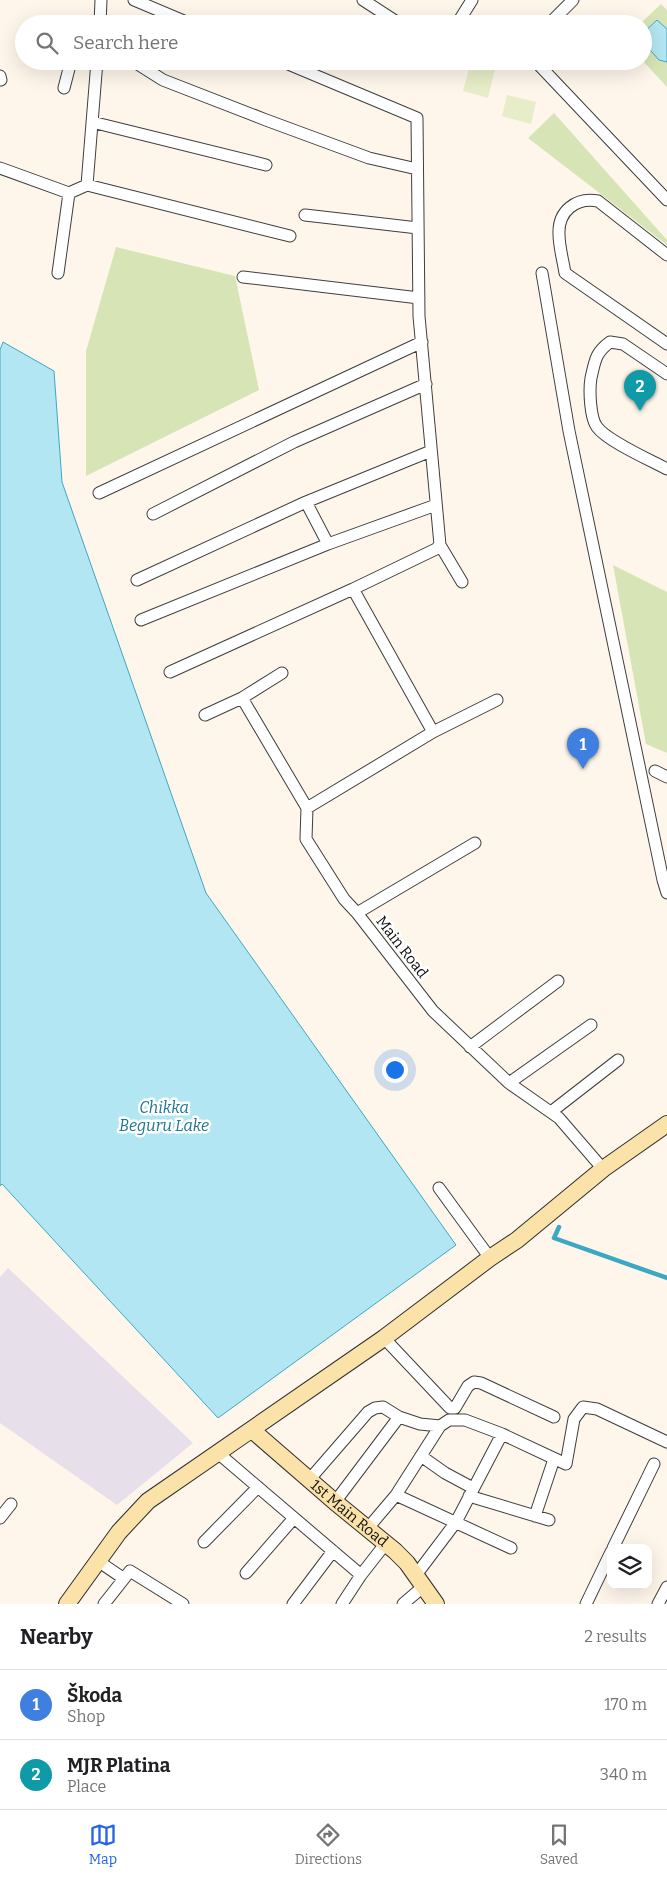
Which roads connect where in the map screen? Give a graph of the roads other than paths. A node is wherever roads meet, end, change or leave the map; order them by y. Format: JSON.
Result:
{"nodes":[{"id":1,"x":102,"y":0,"type":"edge"},
{"id":2,"x":134,"y":0,"type":"edge"},
{"id":3,"x":363,"y":0,"type":"edge"},
{"id":4,"x":472,"y":0,"type":"edge"},
{"id":5,"x":573,"y":0,"type":"edge"},
{"id":6,"x":101,"y":15,"type":"edge"},
{"id":7,"x":170,"y":15,"type":"edge"},
{"id":8,"x":386,"y":15,"type":"edge"},
{"id":9,"x":463,"y":15,"type":"edge"},
{"id":10,"x":558,"y":15,"type":"edge"},
{"id":11,"x":69,"y":70,"type":"edge"},
{"id":12,"x":96,"y":70,"type":"edge"},
{"id":13,"x":147,"y":70,"type":"edge"},
{"id":14,"x":302,"y":70,"type":"edge"},
{"id":15,"x":544,"y":70,"type":"edge"},
{"id":16,"x":64,"y":88,"type":"dead end"},
{"id":17,"x":92,"y":122,"type":"junction"},
{"id":18,"x":266,"y":165,"type":"dead end"},
{"id":19,"x":0,"y":168,"type":"edge"},
{"id":20,"x":417,"y":169,"type":"junction"},
{"id":21,"x":87,"y":185,"type":"junction"},
{"id":22,"x":69,"y":193,"type":"junction"},
{"id":23,"x":667,"y":200,"type":"edge"},
{"id":24,"x":305,"y":215,"type":"dead end"},
{"id":25,"x":418,"y":228,"type":"junction"},
{"id":26,"x":290,"y":236,"type":"dead end"},
{"id":27,"x":667,"y":255,"type":"edge"},
{"id":28,"x":58,"y":273,"type":"dead end"},
{"id":29,"x":542,"y":273,"type":"dead end"},
{"id":30,"x":243,"y":277,"type":"dead end"},
{"id":31,"x":419,"y":298,"type":"junction"},
{"id":32,"x":422,"y":342,"type":"junction"},
{"id":33,"x":667,"y":344,"type":"edge"},
{"id":34,"x":667,"y":374,"type":"edge"},
{"id":35,"x":426,"y":384,"type":"junction"},
{"id":36,"x":432,"y":451,"type":"junction"},
{"id":37,"x":667,"y":469,"type":"edge"},
{"id":38,"x":99,"y":493,"type":"dead end"},
{"id":39,"x":306,"y":502,"type":"junction"},
{"id":40,"x":436,"y":505,"type":"junction"},
{"id":41,"x":153,"y":514,"type":"dead end"},
{"id":42,"x":328,"y":544,"type":"junction"},
{"id":43,"x":440,"y":545,"type":"junction"},
{"id":44,"x":137,"y":580,"type":"dead end"},
{"id":45,"x":462,"y":582,"type":"dead end"},
{"id":46,"x":354,"y":589,"type":"junction"},
{"id":47,"x":141,"y":620,"type":"dead end"},
{"id":48,"x":170,"y":672,"type":"dead end"},
{"id":49,"x":282,"y":673,"type":"dead end"},
{"id":50,"x":242,"y":698,"type":"junction"},
{"id":51,"x":497,"y":700,"type":"dead end"},
{"id":52,"x":205,"y":715,"type":"dead end"},
{"id":53,"x":433,"y":732,"type":"junction"},
{"id":54,"x":655,"y":771,"type":"dead end"},
{"id":55,"x":667,"y":777,"type":"edge"},
{"id":56,"x":307,"y":808,"type":"junction"},
{"id":57,"x":476,"y":843,"type":"dead end"},
{"id":58,"x":667,"y":893,"type":"edge"},
{"id":59,"x":357,"y":913,"type":"junction"},
{"id":60,"x":558,"y":981,"type":"dead end"},
{"id":61,"x":591,"y":1025,"type":"dead end"},
{"id":62,"x":470,"y":1046,"type":"junction"},
{"id":63,"x":618,"y":1060,"type":"dead end"},
{"id":64,"x":509,"y":1083,"type":"junction"},
{"id":65,"x":551,"y":1112,"type":"junction"},
{"id":66,"x":667,"y":1124,"type":"edge"},
{"id":67,"x":603,"y":1169,"type":"junction"},
{"id":68,"x":440,"y":1188,"type":"dead end"},
{"id":69,"x":490,"y":1258,"type":"junction"},
{"id":70,"x":384,"y":1338,"type":"junction"},
{"id":71,"x":399,"y":1417,"type":"junction"},
{"id":72,"x":554,"y":1417,"type":"dead end"},
{"id":73,"x":440,"y":1426,"type":"junction"},
{"id":74,"x":252,"y":1430,"type":"junction"},
{"id":75,"x":502,"y":1434,"type":"junction"},
{"id":76,"x":667,"y":1442,"type":"edge"},
{"id":77,"x":218,"y":1453,"type":"junction"},
{"id":78,"x":421,"y":1456,"type":"junction"},
{"id":79,"x":554,"y":1459,"type":"junction"},
{"id":80,"x":654,"y":1464,"type":"dead end"},
{"id":81,"x":309,"y":1480,"type":"junction"},
{"id":82,"x":258,"y":1487,"type":"junction"},
{"id":83,"x":471,"y":1492,"type":"junction"},
{"id":84,"x":396,"y":1495,"type":"junction"},
{"id":85,"x":335,"y":1502,"type":"junction"},
{"id":86,"x":11,"y":1504,"type":"dead end"},
{"id":87,"x":535,"y":1516,"type":"junction"},
{"id":88,"x":0,"y":1518,"type":"edge"},
{"id":89,"x":294,"y":1518,"type":"junction"},
{"id":90,"x":549,"y":1520,"type":"dead end"},
{"id":91,"x":456,"y":1522,"type":"junction"},
{"id":92,"x":368,"y":1528,"type":"junction"},
{"id":93,"x":204,"y":1542,"type":"dead end"},
{"id":94,"x":386,"y":1543,"type":"junction"},
{"id":95,"x":615,"y":1544,"type":"edge"},
{"id":96,"x":511,"y":1548,"type":"dead end"},
{"id":97,"x":333,"y":1551,"type":"junction"},
{"id":98,"x":607,"y":1560,"type":"edge"},
{"id":99,"x":98,"y":1561,"type":"junction"},
{"id":100,"x":246,"y":1573,"type":"dead end"},
{"id":101,"x":361,"y":1574,"type":"junction"},
{"id":102,"x":123,"y":1578,"type":"junction"},
{"id":103,"x":420,"y":1580,"type":"junction"},
{"id":104,"x":667,"y":1587,"type":"edge"},
{"id":105,"x":67,"y":1604,"type":"edge"},
{"id":106,"x":104,"y":1604,"type":"edge"},
{"id":107,"x":183,"y":1604,"type":"edge"},
{"id":108,"x":293,"y":1604,"type":"edge"},
{"id":109,"x":342,"y":1604,"type":"edge"},
{"id":110,"x":402,"y":1604,"type":"edge"},
{"id":111,"x":436,"y":1604,"type":"edge"},
{"id":112,"x":586,"y":1604,"type":"edge"},
{"id":113,"x":658,"y":1604,"type":"edge"}],
"edges":[{"from":1,"to":6,"type":"street"},
{"from":2,"to":7,"type":"street"},
{"from":3,"to":8,"type":"street"},
{"from":4,"to":9,"type":"street"},
{"from":5,"to":10,"type":"street"},
{"from":11,"to":16,"type":"street"},
{"from":12,"to":17,"type":"street"},
{"from":13,"to":20,"type":"street"},
{"from":14,"to":20,"type":"street"},
{"from":15,"to":23,"type":"street"},
{"from":17,"to":18,"type":"street"},
{"from":17,"to":21,"type":"street"},
{"from":19,"to":22,"type":"street"},
{"from":20,"to":25,"type":"street"},
{"from":21,"to":22,"type":"street"},
{"from":21,"to":26,"type":"street"},
{"from":22,"to":28,"type":"street"},
{"from":24,"to":25,"type":"street"},
{"from":25,"to":31,"type":"street"},
{"from":27,"to":33,"type":"street"},
{"from":29,"to":58,"type":"street"},
{"from":30,"to":31,"type":"street"},
{"from":31,"to":32,"type":"street"},
{"from":32,"to":35,"type":"street"},
{"from":32,"to":38,"type":"street"},
{"from":34,"to":37,"type":"street"},
{"from":35,"to":36,"type":"street"},
{"from":35,"to":41,"type":"street"},
{"from":36,"to":39,"type":"street"},
{"from":36,"to":40,"type":"street"},
{"from":39,"to":42,"type":"street"},
{"from":39,"to":44,"type":"street"},
{"from":40,"to":42,"type":"street"},
{"from":40,"to":43,"type":"street"},
{"from":42,"to":47,"type":"street"},
{"from":43,"to":45,"type":"street"},
{"from":43,"to":46,"type":"street"},
{"from":46,"to":48,"type":"street"},
{"from":46,"to":53,"type":"street"},
{"from":49,"to":50,"type":"street"},
{"from":50,"to":52,"type":"street"},
{"from":50,"to":56,"type":"street"},
{"from":51,"to":53,"type":"street"},
{"from":53,"to":56,"type":"street"},
{"from":54,"to":55,"type":"street"},
{"from":56,"to":59,"type":"street","name":"Main Road"},
{"from":57,"to":59,"type":"street"},
{"from":59,"to":62,"type":"street","name":"Main Road"},
{"from":60,"to":62,"type":"street"},
{"from":61,"to":64,"type":"street"},
{"from":62,"to":64,"type":"street","name":"Main Road"},
{"from":63,"to":65,"type":"street"},
{"from":64,"to":65,"type":"street","name":"Main Road"},
{"from":65,"to":67,"type":"street","name":"Main Road"},
{"from":66,"to":67,"type":"street"},
{"from":67,"to":69,"type":"street"},
{"from":68,"to":69,"type":"street"},
{"from":69,"to":70,"type":"street"},
{"from":70,"to":72,"type":"street"},
{"from":70,"to":74,"type":"street"},
{"from":71,"to":73,"type":"street"},
{"from":71,"to":81,"type":"street"},
{"from":71,"to":85,"type":"street"},
{"from":73,"to":75,"type":"street"},
{"from":73,"to":78,"type":"street"},
{"from":74,"to":77,"type":"street"},
{"from":74,"to":81,"type":"street","name":"1st Main Road"},
{"from":75,"to":79,"type":"street"},
{"from":75,"to":83,"type":"street"},
{"from":76,"to":79,"type":"street"},
{"from":77,"to":82,"type":"street"},
{"from":77,"to":99,"type":"street"},
{"from":78,"to":83,"type":"street"},
{"from":78,"to":84,"type":"street"},
{"from":79,"to":87,"type":"street"},
{"from":80,"to":95,"type":"street"},
{"from":81,"to":85,"type":"street","name":"1st Main Road"},
{"from":82,"to":89,"type":"street"},
{"from":82,"to":93,"type":"street"},
{"from":83,"to":87,"type":"street"},
{"from":83,"to":91,"type":"street"},
{"from":84,"to":91,"type":"street"},
{"from":84,"to":92,"type":"street"},
{"from":85,"to":92,"type":"street","name":"1st Main Road"},
{"from":86,"to":88,"type":"street"},
{"from":87,"to":90,"type":"street"},
{"from":89,"to":97,"type":"street"},
{"from":89,"to":100,"type":"street"},
{"from":91,"to":96,"type":"street"},
{"from":91,"to":103,"type":"street"},
{"from":92,"to":94,"type":"street","name":"1st Main Road"},
{"from":94,"to":101,"type":"street"},
{"from":94,"to":103,"type":"street","name":"1st Main Road"},
{"from":97,"to":101,"type":"street"},
{"from":97,"to":108,"type":"street"},
{"from":98,"to":112,"type":"street"},
{"from":99,"to":102,"type":"street"},
{"from":99,"to":105,"type":"street"},
{"from":101,"to":109,"type":"street"},
{"from":102,"to":106,"type":"street"},
{"from":102,"to":107,"type":"street"},
{"from":103,"to":110,"type":"street"},
{"from":103,"to":111,"type":"street","name":"1st Main Road"},
{"from":104,"to":113,"type":"street"}]}
